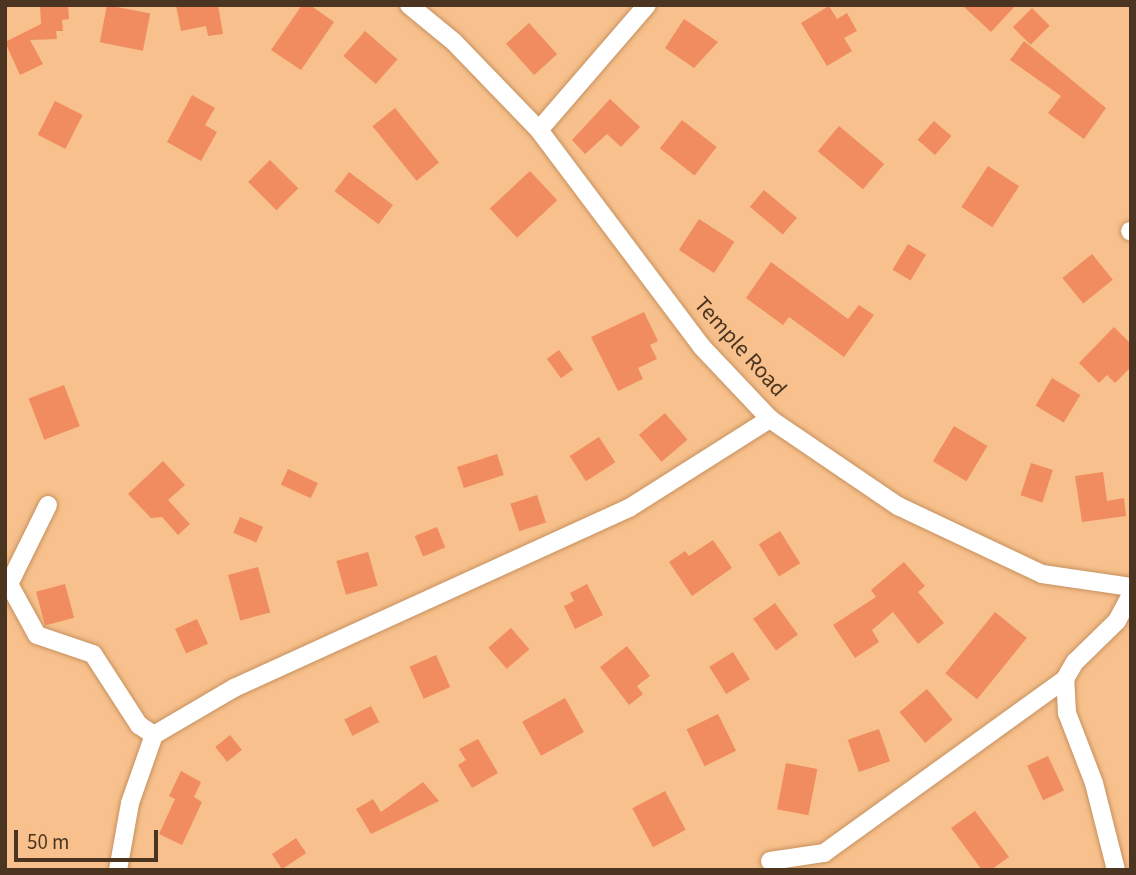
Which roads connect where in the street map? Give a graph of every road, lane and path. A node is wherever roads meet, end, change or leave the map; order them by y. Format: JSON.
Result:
{"nodes":[{"id":1,"x":409,"y":5,"type":"edge"},
{"id":2,"x":647,"y":5,"type":"edge"},
{"id":3,"x":539,"y":130,"type":"junction"},
{"id":4,"x":770,"y":419,"type":"junction"},
{"id":5,"x":48,"y":505,"type":"dead end"},
{"id":6,"x":1131,"y":587,"type":"edge"},
{"id":7,"x":1131,"y":595,"type":"edge"},
{"id":8,"x":1065,"y":680,"type":"junction"},
{"id":9,"x":154,"y":736,"type":"junction"},
{"id":10,"x":770,"y":861,"type":"dead end"},
{"id":11,"x":118,"y":870,"type":"edge"},
{"id":12,"x":1116,"y":870,"type":"edge"}],
"edges":[{"from":1,"to":3,"type":"street","name":"Temple Road"},
{"from":2,"to":3,"type":"street"},
{"from":3,"to":4,"type":"street","name":"Temple Road"},
{"from":4,"to":6,"type":"street","name":"Temple Road"},
{"from":4,"to":9,"type":"street"},
{"from":5,"to":9,"type":"street"},
{"from":7,"to":8,"type":"street"},
{"from":8,"to":10,"type":"street"},
{"from":8,"to":12,"type":"street"},
{"from":9,"to":11,"type":"street"}]}
